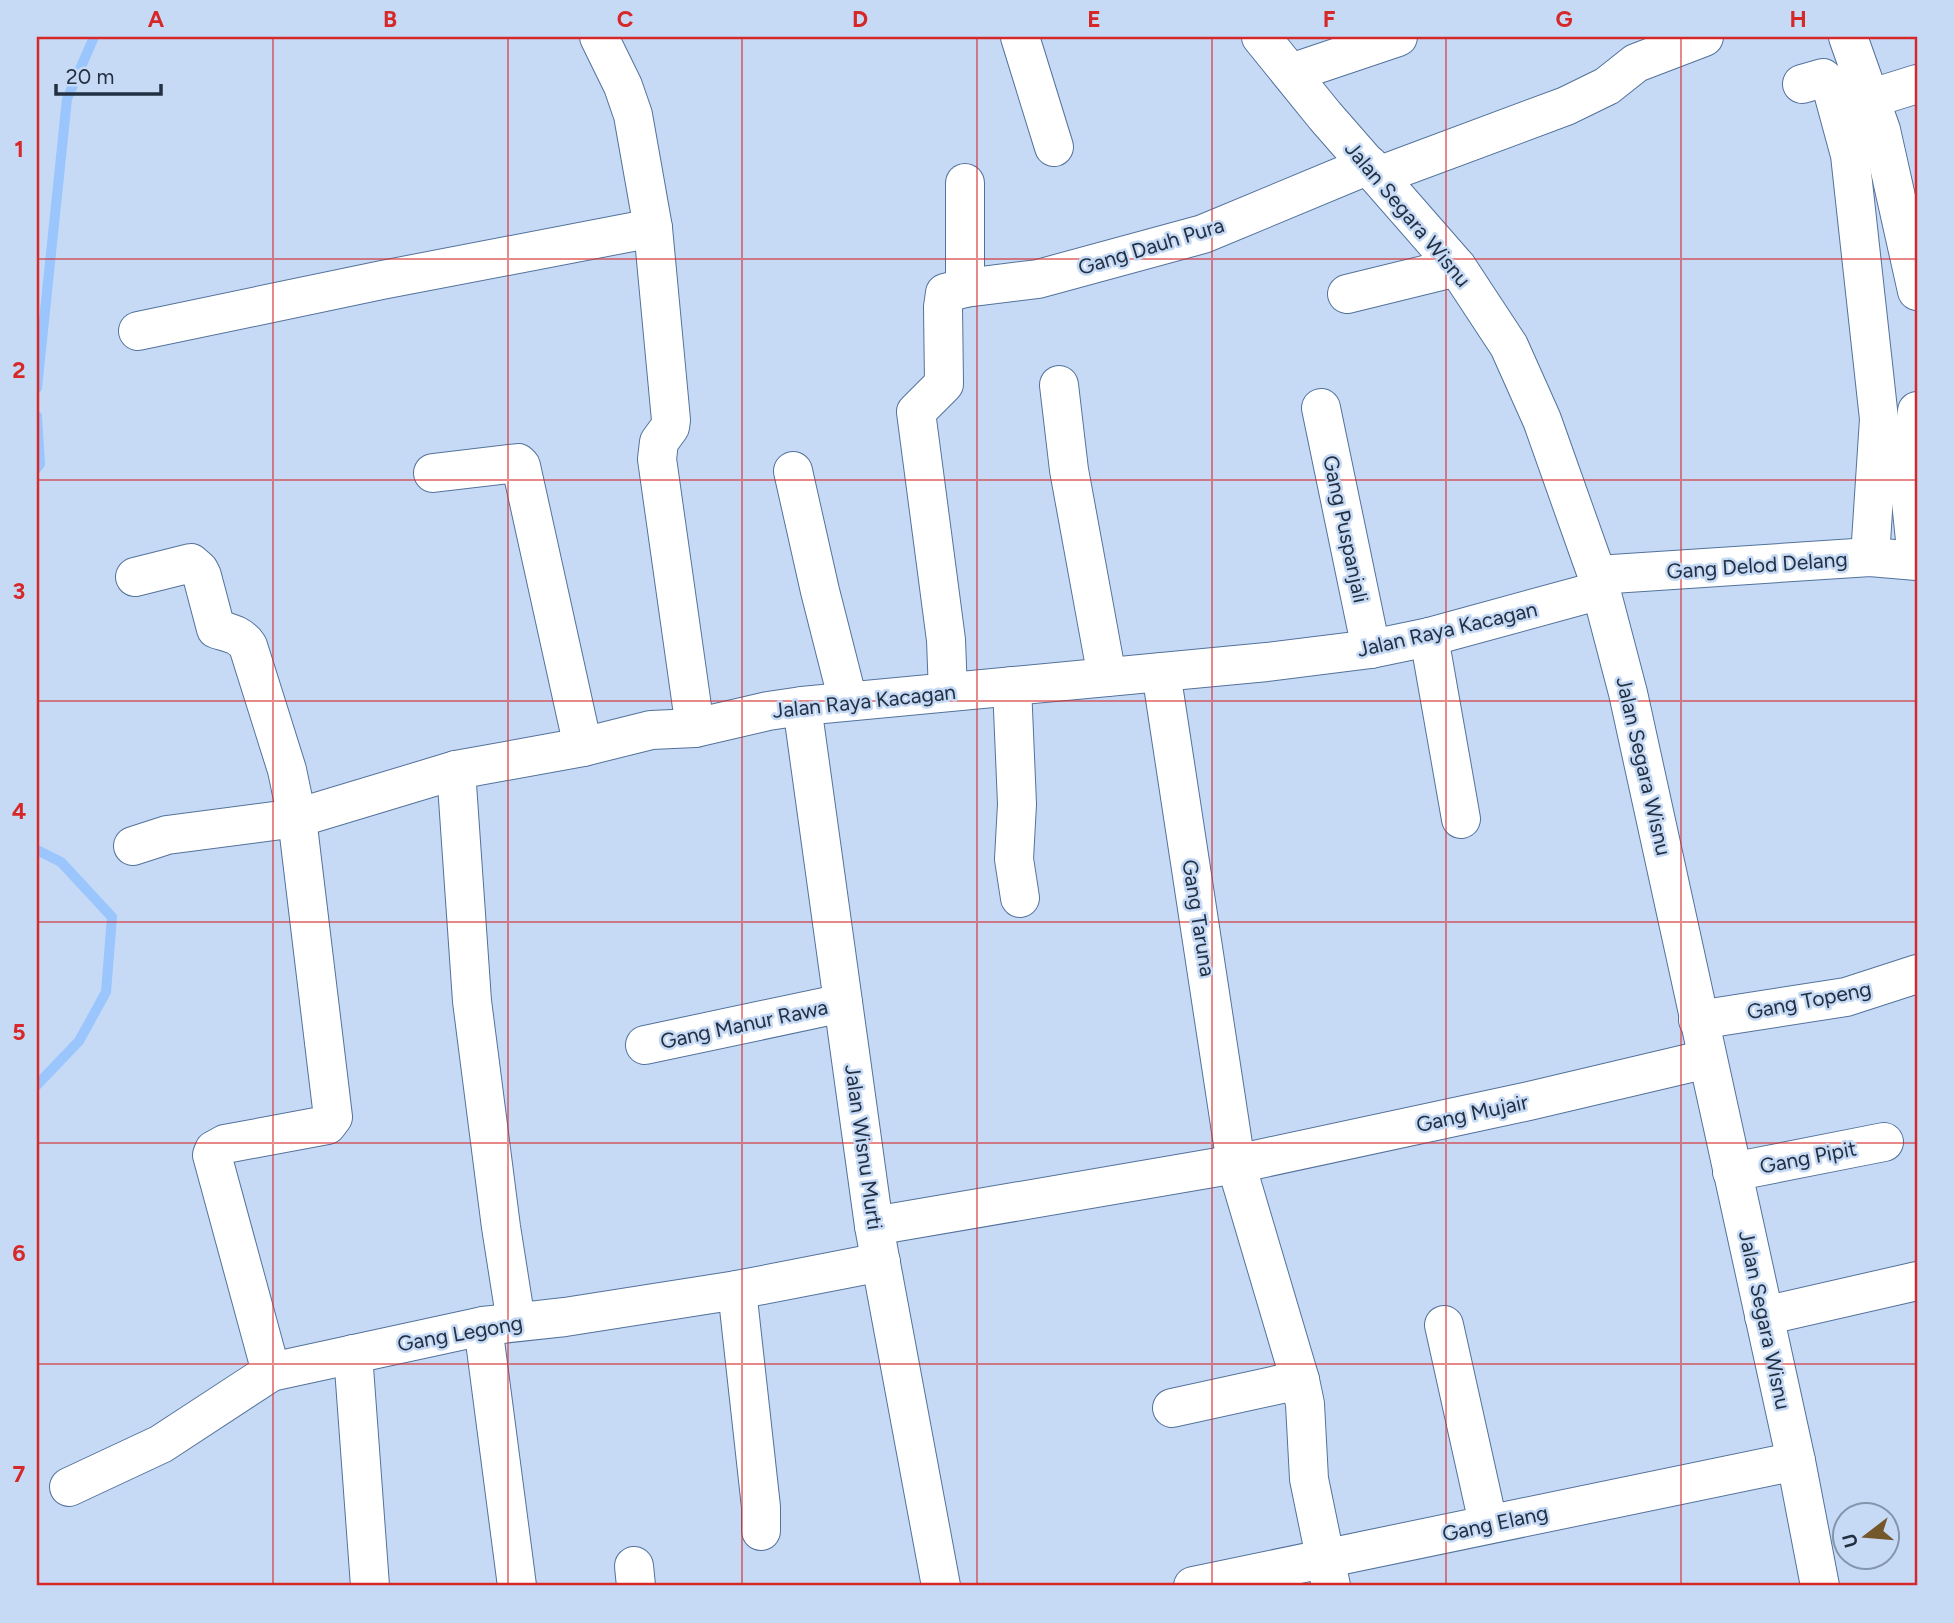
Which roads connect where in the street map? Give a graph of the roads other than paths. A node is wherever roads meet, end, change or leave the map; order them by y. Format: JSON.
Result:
{"nodes":[{"id":1,"x":599,"y":37,"type":"edge"},
{"id":2,"x":1020,"y":37,"type":"edge"},
{"id":3,"x":1261,"y":37,"type":"edge"},
{"id":4,"x":1398,"y":37,"type":"edge"},
{"id":5,"x":1704,"y":37,"type":"edge"},
{"id":6,"x":1848,"y":37,"type":"edge"},
{"id":7,"x":1633,"y":50,"type":"edge"},
{"id":8,"x":1291,"y":73,"type":"junction"},
{"id":9,"x":1802,"y":84,"type":"dead end"},
{"id":10,"x":1917,"y":84,"type":"edge"},
{"id":11,"x":1869,"y":99,"type":"junction"},
{"id":12,"x":1054,"y":147,"type":"dead end"},
{"id":13,"x":1903,"y":165,"type":"edge"},
{"id":14,"x":1373,"y":170,"type":"junction"},
{"id":15,"x":965,"y":183,"type":"dead end"},
{"id":16,"x":653,"y":228,"type":"junction"},
{"id":17,"x":1457,"y":267,"type":"junction"},
{"id":18,"x":965,"y":288,"type":"junction"},
{"id":19,"x":1917,"y":291,"type":"edge"},
{"id":20,"x":1347,"y":294,"type":"dead end"},
{"id":21,"x":138,"y":331,"type":"dead end"},
{"id":22,"x":1059,"y":385,"type":"dead end"},
{"id":23,"x":1321,"y":408,"type":"dead end"},
{"id":24,"x":1917,"y":411,"type":"edge"},
{"id":25,"x":793,"y":471,"type":"dead end"},
{"id":26,"x":433,"y":473,"type":"dead end"},
{"id":27,"x":1870,"y":557,"type":"junction"},
{"id":28,"x":1917,"y":560,"type":"edge"},
{"id":29,"x":135,"y":577,"type":"dead end"},
{"id":30,"x":1599,"y":583,"type":"junction"},
{"id":31,"x":1429,"y":638,"type":"junction"},
{"id":32,"x":1371,"y":649,"type":"junction"},
{"id":33,"x":1161,"y":673,"type":"junction"},
{"id":34,"x":1107,"y":677,"type":"junction"},
{"id":35,"x":1012,"y":686,"type":"junction"},
{"id":36,"x":948,"y":692,"type":"junction"},
{"id":37,"x":848,"y":701,"type":"junction"},
{"id":38,"x":802,"y":706,"type":"junction"},
{"id":39,"x":695,"y":727,"type":"junction"},
{"id":40,"x":583,"y":747,"type":"junction"},
{"id":41,"x":456,"y":770,"type":"junction"},
{"id":42,"x":297,"y":818,"type":"junction"},
{"id":43,"x":1461,"y":819,"type":"dead end"},
{"id":44,"x":133,"y":846,"type":"dead end"},
{"id":45,"x":1020,"y":898,"type":"dead end"},
{"id":46,"x":1917,"y":974,"type":"edge"},
{"id":47,"x":843,"y":1003,"type":"junction"},
{"id":48,"x":1699,"y":1020,"type":"junction"},
{"id":49,"x":645,"y":1045,"type":"dead end"},
{"id":50,"x":1707,"y":1059,"type":"junction"},
{"id":51,"x":1884,"y":1142,"type":"dead end"},
{"id":52,"x":1236,"y":1164,"type":"junction"},
{"id":53,"x":1732,"y":1172,"type":"junction"},
{"id":54,"x":877,"y":1244,"type":"junction"},
{"id":55,"x":1917,"y":1281,"type":"edge"},
{"id":56,"x":737,"y":1290,"type":"junction"},
{"id":57,"x":1764,"y":1316,"type":"junction"},
{"id":58,"x":500,"y":1324,"type":"junction"},
{"id":59,"x":1444,"y":1325,"type":"dead end"},
{"id":60,"x":353,"y":1354,"type":"junction"},
{"id":61,"x":271,"y":1372,"type":"junction"},
{"id":62,"x":1300,"y":1380,"type":"junction"},
{"id":63,"x":1172,"y":1408,"type":"dead end"},
{"id":64,"x":1796,"y":1461,"type":"junction"},
{"id":65,"x":69,"y":1487,"type":"dead end"},
{"id":66,"x":1488,"y":1523,"type":"junction"},
{"id":67,"x":761,"y":1531,"type":"dead end"},
{"id":68,"x":1328,"y":1573,"type":"edge"},
{"id":69,"x":1242,"y":1580,"type":"edge"},
{"id":70,"x":370,"y":1586,"type":"edge"},
{"id":71,"x":517,"y":1586,"type":"edge"},
{"id":72,"x":941,"y":1586,"type":"edge"},
{"id":73,"x":1194,"y":1586,"type":"edge"},
{"id":74,"x":1820,"y":1586,"type":"edge"}],
"edges":[{"from":1,"to":16,"type":"street"},
{"from":2,"to":12,"type":"street"},
{"from":3,"to":8,"type":"street","name":"Jalan Segara Wisnu"},
{"from":4,"to":8,"type":"street"},
{"from":5,"to":7,"type":"street","name":"Gang Dauh Pura"},
{"from":6,"to":11,"type":"street"},
{"from":7,"to":14,"type":"street","name":"Gang Dauh Pura"},
{"from":8,"to":14,"type":"street","name":"Jalan Segara Wisnu"},
{"from":9,"to":27,"type":"street"},
{"from":10,"to":11,"type":"street"},
{"from":11,"to":13,"type":"street"},
{"from":13,"to":19,"type":"street"},
{"from":14,"to":17,"type":"street","name":"Jalan Segara Wisnu"},
{"from":14,"to":18,"type":"street","name":"Gang Dauh Pura"},
{"from":15,"to":18,"type":"street"},
{"from":16,"to":21,"type":"street"},
{"from":16,"to":39,"type":"street"},
{"from":17,"to":20,"type":"street"},
{"from":17,"to":30,"type":"street","name":"Jalan Segara Wisnu"},
{"from":18,"to":36,"type":"street"},
{"from":22,"to":34,"type":"street"},
{"from":23,"to":32,"type":"street","name":"Gang Puspanjali"},
{"from":24,"to":28,"type":"street"},
{"from":25,"to":37,"type":"street"},
{"from":26,"to":40,"type":"street"},
{"from":27,"to":28,"type":"street","name":"Gang Delod Delang"},
{"from":27,"to":30,"type":"street","name":"Gang Delod Delang"},
{"from":29,"to":42,"type":"street"},
{"from":30,"to":31,"type":"street","name":"Jalan Raya Kacagan"},
{"from":30,"to":48,"type":"street","name":"Jalan Segara Wisnu"},
{"from":31,"to":32,"type":"street","name":"Jalan Raya Kacagan"},
{"from":31,"to":43,"type":"street"},
{"from":32,"to":33,"type":"street","name":"Jalan Raya Kacagan"},
{"from":33,"to":34,"type":"street","name":"Jalan Raya Kacagan"},
{"from":33,"to":52,"type":"street","name":"Gang Taruna"},
{"from":34,"to":35,"type":"street","name":"Jalan Raya Kacagan"},
{"from":35,"to":36,"type":"street","name":"Jalan Raya Kacagan"},
{"from":35,"to":45,"type":"street"},
{"from":36,"to":37,"type":"street","name":"Jalan Raya Kacagan"},
{"from":37,"to":38,"type":"street","name":"Jalan Raya Kacagan"},
{"from":38,"to":39,"type":"street","name":"Jalan Raya Kacagan"},
{"from":38,"to":47,"type":"street","name":"Jalan Wisnu Murti"},
{"from":39,"to":40,"type":"street","name":"Jalan Raya Kacagan"},
{"from":40,"to":41,"type":"street","name":"Jalan Raya Kacagan"},
{"from":41,"to":42,"type":"street","name":"Jalan Raya Kacagan"},
{"from":41,"to":58,"type":"street"},
{"from":42,"to":44,"type":"street","name":"Jalan Raya Kacagan"},
{"from":42,"to":61,"type":"street"},
{"from":46,"to":48,"type":"street","name":"Gang Topeng"},
{"from":47,"to":49,"type":"street","name":"Gang Manur Rawa"},
{"from":47,"to":54,"type":"street","name":"Jalan Wisnu Murti"},
{"from":48,"to":50,"type":"street","name":"Jalan Segara Wisnu"},
{"from":50,"to":52,"type":"street","name":"Gang Mujair"},
{"from":50,"to":53,"type":"street","name":"Jalan Segara Wisnu"},
{"from":51,"to":53,"type":"street","name":"Gang Pipit"},
{"from":52,"to":54,"type":"street","name":"Gang Mujair"},
{"from":52,"to":62,"type":"street","name":"Gang Taruna"},
{"from":53,"to":57,"type":"street","name":"Jalan Segara Wisnu"},
{"from":54,"to":56,"type":"street","name":"Gang Legong"},
{"from":54,"to":72,"type":"street","name":"Jalan Wisnu Murti"},
{"from":55,"to":57,"type":"street"},
{"from":56,"to":58,"type":"street","name":"Gang Legong"},
{"from":56,"to":67,"type":"street"},
{"from":57,"to":64,"type":"street","name":"Jalan Segara Wisnu"},
{"from":58,"to":60,"type":"street","name":"Gang Legong"},
{"from":58,"to":71,"type":"street"},
{"from":59,"to":66,"type":"street"},
{"from":60,"to":61,"type":"street","name":"Gang Legong"},
{"from":60,"to":70,"type":"street"},
{"from":61,"to":65,"type":"street","name":"Gang Legong"},
{"from":62,"to":63,"type":"street"},
{"from":62,"to":68,"type":"street","name":"Gang Taruna"},
{"from":64,"to":66,"type":"street","name":"Gang Elang"},
{"from":64,"to":74,"type":"street","name":"Jalan Segara Wisnu"},
{"from":66,"to":68,"type":"street","name":"Gang Elang"},
{"from":68,"to":69,"type":"street","name":"Gang Elang"},
{"from":69,"to":73,"type":"street","name":"Gang Elang"}]}
